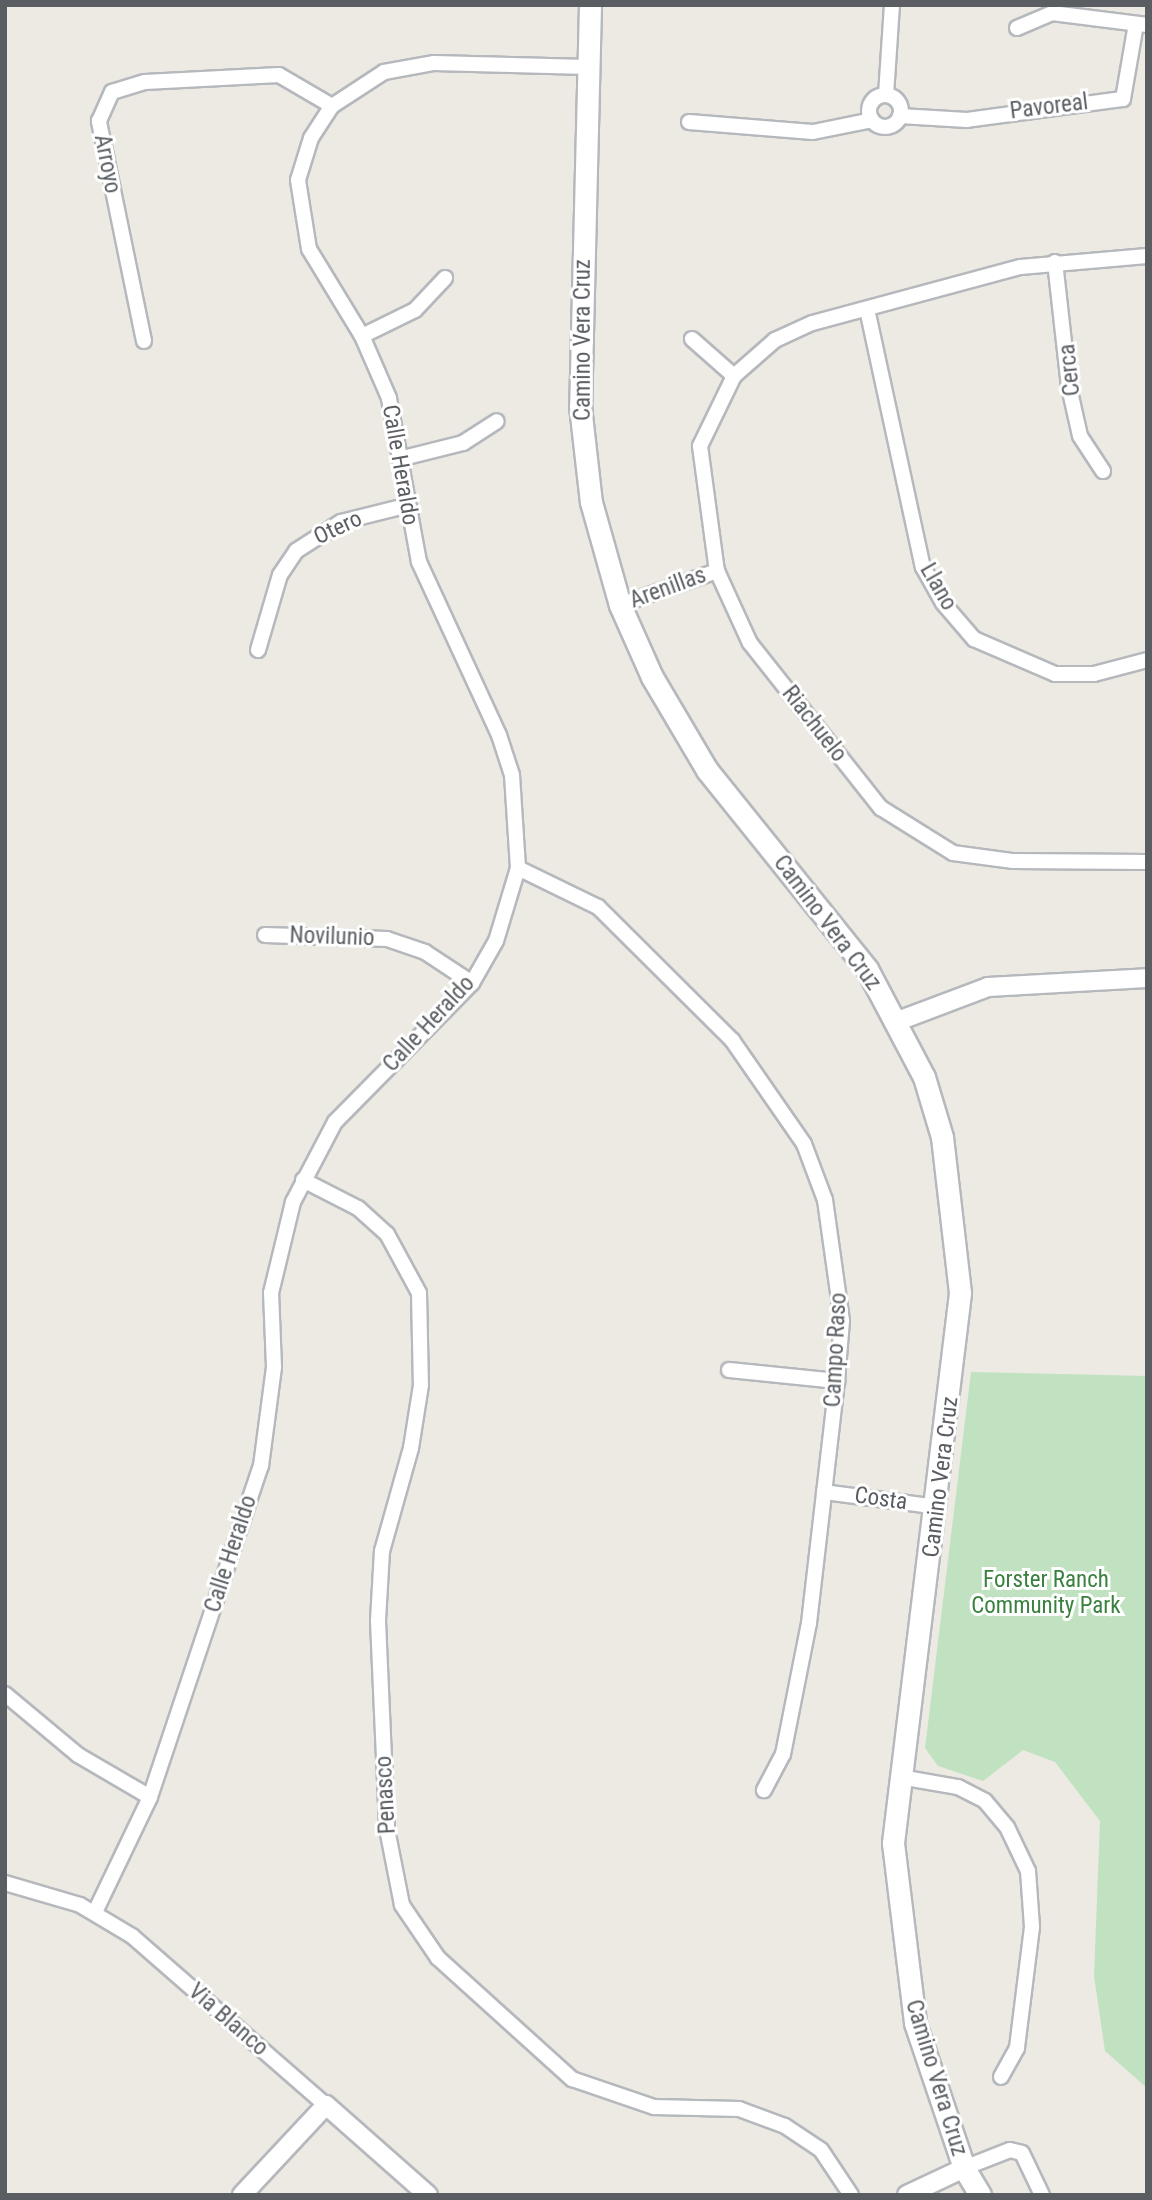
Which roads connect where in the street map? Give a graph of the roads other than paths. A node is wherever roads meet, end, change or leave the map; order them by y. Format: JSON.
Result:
{"nodes":[{"id":1,"x":590,"y":5,"type":"edge"},
{"id":2,"x":892,"y":5,"type":"edge"},
{"id":3,"x":1142,"y":25,"type":"edge"},
{"id":4,"x":1017,"y":28,"type":"dead end"},
{"id":5,"x":587,"y":67,"type":"junction"},
{"id":6,"x":886,"y":95,"type":"junction"},
{"id":7,"x":332,"y":106,"type":"junction"},
{"id":8,"x":901,"y":116,"type":"junction"},
{"id":9,"x":872,"y":120,"type":"junction"},
{"id":10,"x":689,"y":122,"type":"dead end"},
{"id":11,"x":1147,"y":256,"type":"edge"},
{"id":12,"x":1055,"y":262,"type":"junction"},
{"id":13,"x":444,"y":278,"type":"dead end"},
{"id":14,"x":867,"y":309,"type":"junction"},
{"id":15,"x":362,"y":336,"type":"junction"},
{"id":16,"x":692,"y":339,"type":"dead end"},
{"id":17,"x":144,"y":341,"type":"dead end"},
{"id":18,"x":734,"y":376,"type":"junction"},
{"id":19,"x":497,"y":421,"type":"dead end"},
{"id":20,"x":399,"y":459,"type":"junction"},
{"id":21,"x":1103,"y":471,"type":"dead end"},
{"id":22,"x":405,"y":506,"type":"junction"},
{"id":23,"x":717,"y":571,"type":"junction"},
{"id":24,"x":620,"y":605,"type":"junction"},
{"id":25,"x":258,"y":650,"type":"dead end"},
{"id":26,"x":1147,"y":660,"type":"edge"},
{"id":27,"x":1147,"y":862,"type":"edge"},
{"id":28,"x":518,"y":868,"type":"junction"},
{"id":29,"x":265,"y":935,"type":"dead end"},
{"id":30,"x":1147,"y":978,"type":"edge"},
{"id":31,"x":472,"y":984,"type":"junction"},
{"id":32,"x":898,"y":1021,"type":"junction"},
{"id":33,"x":303,"y":1180,"type":"junction"},
{"id":34,"x":729,"y":1370,"type":"dead end"},
{"id":35,"x":837,"y":1381,"type":"junction"},
{"id":36,"x":824,"y":1492,"type":"junction"},
{"id":37,"x":938,"y":1507,"type":"junction"},
{"id":38,"x":5,"y":1694,"type":"edge"},
{"id":39,"x":900,"y":1777,"type":"junction"},
{"id":40,"x":764,"y":1790,"type":"dead end"},
{"id":41,"x":150,"y":1797,"type":"junction"},
{"id":42,"x":5,"y":1883,"type":"edge"},
{"id":43,"x":95,"y":1912,"type":"junction"},
{"id":44,"x":1001,"y":2077,"type":"dead end"},
{"id":45,"x":326,"y":2105,"type":"junction"},
{"id":46,"x":964,"y":2168,"type":"junction"},
{"id":47,"x":242,"y":2195,"type":"edge"},
{"id":48,"x":428,"y":2195,"type":"edge"},
{"id":49,"x":851,"y":2195,"type":"edge"},
{"id":50,"x":907,"y":2195,"type":"edge"},
{"id":51,"x":980,"y":2195,"type":"edge"},
{"id":52,"x":1042,"y":2195,"type":"edge"}],
"edges":[{"from":1,"to":5,"type":"main road","name":"Camino Vera Cruz"},
{"from":2,"to":6,"type":"street"},
{"from":3,"to":4,"type":"street"},
{"from":3,"to":8,"type":"street","name":"Pavoreal"},
{"from":5,"to":7,"type":"street","name":"Calle Heraldo"},
{"from":5,"to":24,"type":"main road","name":"Camino Vera Cruz"},
{"from":6,"to":8,"type":"street"},
{"from":6,"to":9,"type":"street"},
{"from":7,"to":15,"type":"street","name":"Calle Heraldo"},
{"from":7,"to":17,"type":"street","name":"Arroyo"},
{"from":8,"to":9,"type":"street"},
{"from":9,"to":10,"type":"street"},
{"from":11,"to":12,"type":"street","name":"Riachuelo"},
{"from":12,"to":14,"type":"street","name":"Riachuelo"},
{"from":12,"to":21,"type":"street","name":"Cerca"},
{"from":13,"to":15,"type":"street"},
{"from":14,"to":18,"type":"street","name":"Riachuelo"},
{"from":14,"to":26,"type":"street","name":"Llano"},
{"from":15,"to":20,"type":"street","name":"Calle Heraldo"},
{"from":16,"to":18,"type":"street"},
{"from":18,"to":23,"type":"street","name":"Riachuelo"},
{"from":19,"to":20,"type":"street"},
{"from":20,"to":22,"type":"street","name":"Calle Heraldo"},
{"from":22,"to":25,"type":"street","name":"Otero"},
{"from":22,"to":28,"type":"street","name":"Calle Heraldo"},
{"from":23,"to":24,"type":"street","name":"Arenillas"},
{"from":23,"to":27,"type":"street","name":"Riachuelo"},
{"from":24,"to":32,"type":"main road","name":"Camino Vera Cruz"},
{"from":28,"to":31,"type":"street","name":"Calle Heraldo"},
{"from":28,"to":35,"type":"street","name":"Campo Raso"},
{"from":29,"to":31,"type":"street","name":"Novilunio"},
{"from":30,"to":32,"type":"street"},
{"from":31,"to":33,"type":"street","name":"Calle Heraldo"},
{"from":32,"to":37,"type":"main road","name":"Camino Vera Cruz"},
{"from":33,"to":41,"type":"street","name":"Calle Heraldo"},
{"from":33,"to":49,"type":"street","name":"Penasco"},
{"from":34,"to":35,"type":"street"},
{"from":35,"to":36,"type":"street","name":"Campo Raso"},
{"from":36,"to":37,"type":"street","name":"Costa"},
{"from":36,"to":40,"type":"street","name":"Campo Raso"},
{"from":37,"to":39,"type":"main road","name":"Camino Vera Cruz"},
{"from":38,"to":41,"type":"street"},
{"from":39,"to":44,"type":"street"},
{"from":39,"to":46,"type":"main road","name":"Camino Vera Cruz"},
{"from":41,"to":43,"type":"street","name":"Calle Heraldo"},
{"from":42,"to":43,"type":"street","name":"Via Blanco"},
{"from":43,"to":45,"type":"street","name":"Via Blanco"},
{"from":45,"to":47,"type":"street"},
{"from":45,"to":48,"type":"street","name":"Via Blanco"},
{"from":46,"to":50,"type":"street"},
{"from":46,"to":51,"type":"main road","name":"Camino Vera Cruz"},
{"from":46,"to":52,"type":"street"}]}
